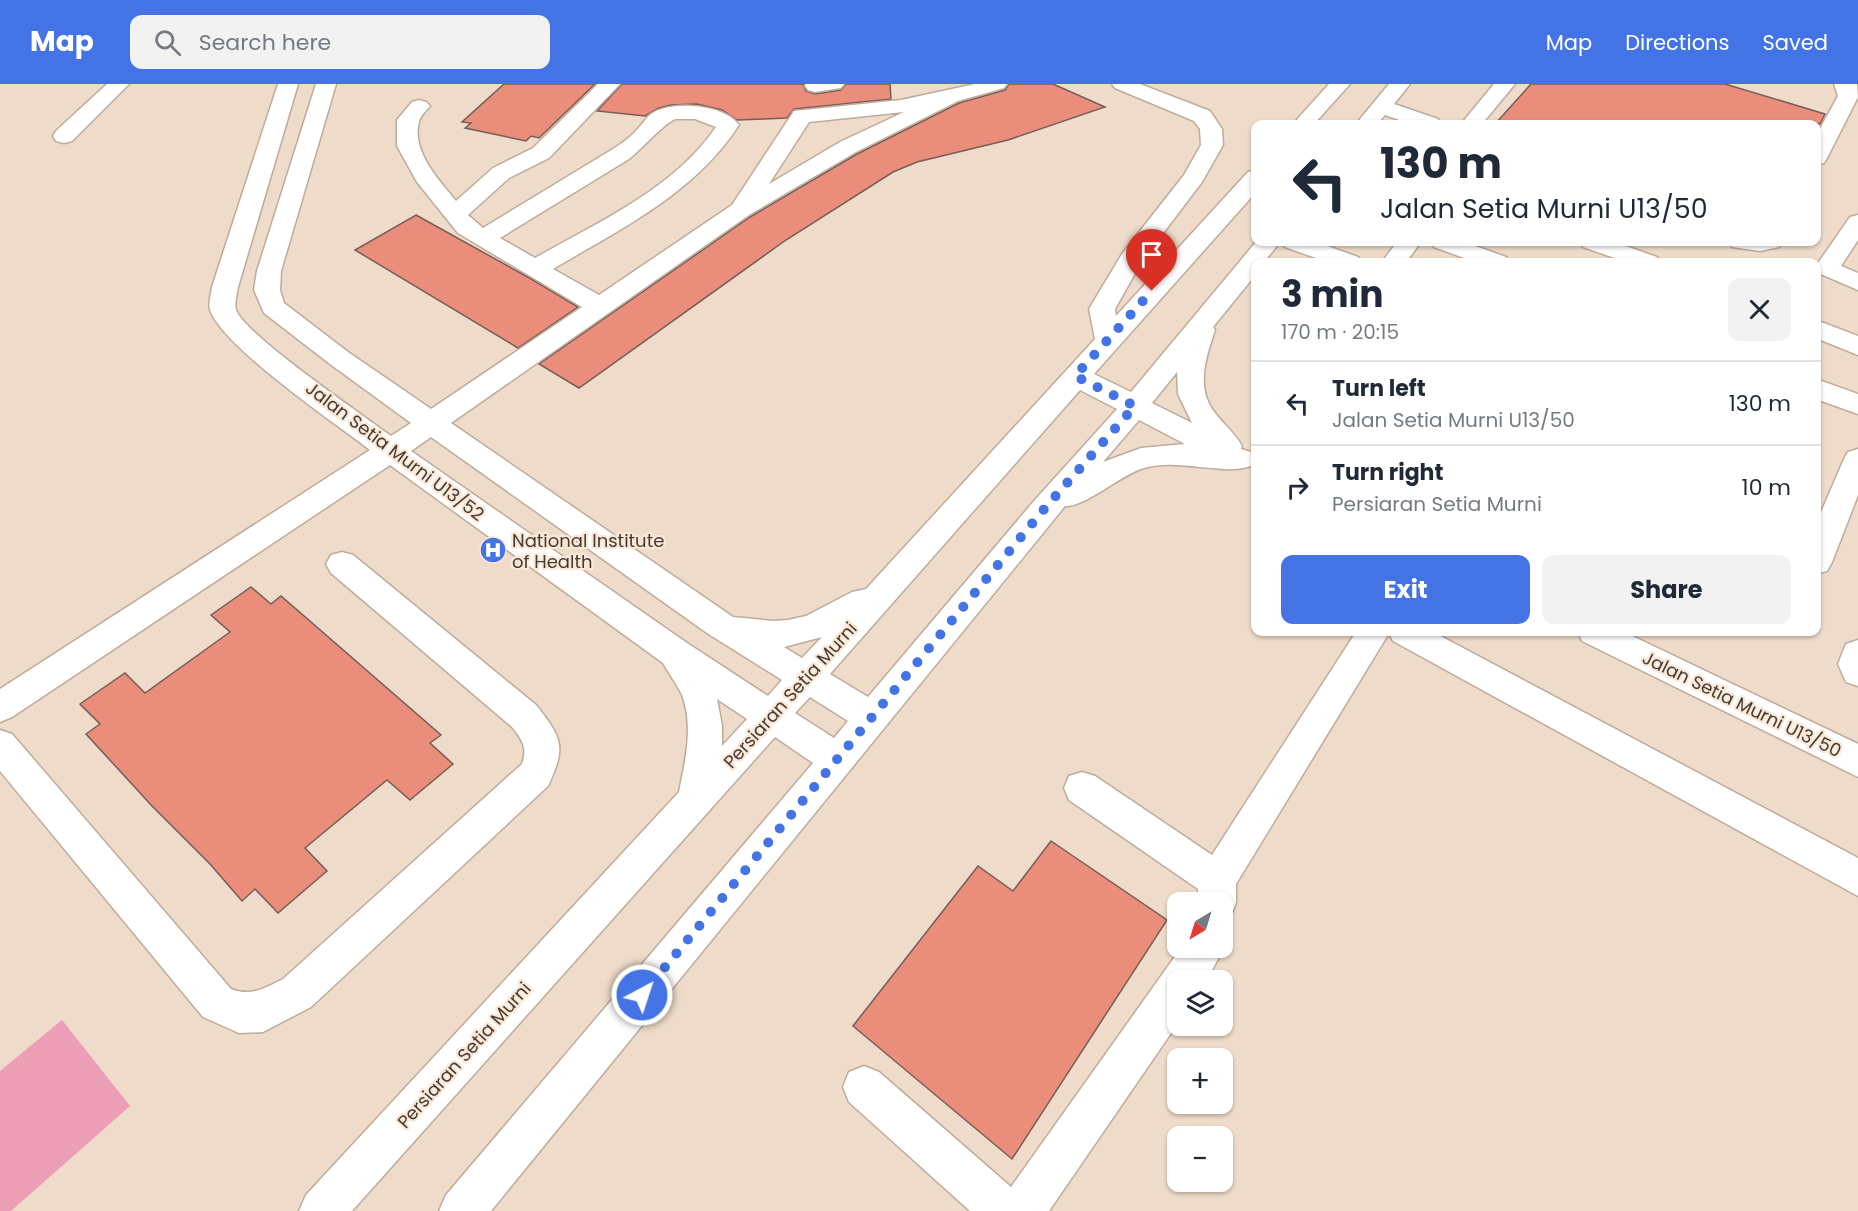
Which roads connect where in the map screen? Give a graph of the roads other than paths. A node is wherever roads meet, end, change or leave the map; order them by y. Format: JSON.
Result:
{"nodes":[{"id":1,"x":119,"y":84,"type":"edge"},
{"id":2,"x":288,"y":84,"type":"edge"},
{"id":3,"x":610,"y":84,"type":"edge"},
{"id":4,"x":997,"y":84,"type":"edge"},
{"id":5,"x":1122,"y":84,"type":"edge"},
{"id":6,"x":1340,"y":84,"type":"edge"},
{"id":7,"x":1400,"y":84,"type":"edge"},
{"id":8,"x":1505,"y":84,"type":"edge"},
{"id":9,"x":1844,"y":84,"type":"edge"},
{"id":10,"x":331,"y":92,"type":"edge"},
{"id":11,"x":950,"y":98,"type":"junction"},
{"id":12,"x":419,"y":106,"type":"dead end"},
{"id":13,"x":1382,"y":107,"type":"junction"},
{"id":14,"x":1307,"y":120,"type":"edge"},
{"id":15,"x":1370,"y":120,"type":"edge"},
{"id":16,"x":1419,"y":120,"type":"edge"},
{"id":17,"x":1474,"y":120,"type":"edge"},
{"id":18,"x":64,"y":136,"type":"dead end"},
{"id":19,"x":1821,"y":148,"type":"edge"},
{"id":20,"x":1251,"y":182,"type":"edge"},
{"id":21,"x":741,"y":210,"type":"junction"},
{"id":22,"x":455,"y":214,"type":"junction"},
{"id":23,"x":1858,"y":222,"type":"edge"},
{"id":24,"x":483,"y":238,"type":"junction"},
{"id":25,"x":1265,"y":246,"type":"edge"},
{"id":26,"x":1304,"y":246,"type":"edge"},
{"id":27,"x":1454,"y":246,"type":"edge"},
{"id":28,"x":1603,"y":246,"type":"edge"},
{"id":29,"x":1255,"y":258,"type":"edge"},
{"id":30,"x":1338,"y":258,"type":"edge"},
{"id":31,"x":1486,"y":258,"type":"edge"},
{"id":32,"x":1637,"y":258,"type":"edge"},
{"id":33,"x":1251,"y":262,"type":"edge"},
{"id":34,"x":536,"y":268,"type":"junction"},
{"id":35,"x":1827,"y":269,"type":"junction"},
{"id":36,"x":1821,"y":282,"type":"edge"},
{"id":37,"x":1858,"y":282,"type":"edge"},
{"id":38,"x":600,"y":307,"type":"junction"},
{"id":39,"x":1208,"y":314,"type":"junction"},
{"id":40,"x":1821,"y":330,"type":"edge"},
{"id":41,"x":1108,"y":339,"type":"junction"},
{"id":42,"x":1858,"y":346,"type":"edge"},
{"id":43,"x":1075,"y":376,"type":"junction"},
{"id":44,"x":1821,"y":390,"type":"edge"},
{"id":45,"x":1858,"y":404,"type":"edge"},
{"id":46,"x":1135,"y":406,"type":"junction"},
{"id":47,"x":432,"y":422,"type":"junction"},
{"id":48,"x":390,"y":451,"type":"junction"},
{"id":49,"x":1858,"y":459,"type":"edge"},
{"id":50,"x":1248,"y":462,"type":"edge"},
{"id":51,"x":1045,"y":508,"type":"junction"},
{"id":52,"x":1821,"y":550,"type":"edge"},
{"id":53,"x":342,"y":564,"type":"dead end"},
{"id":54,"x":888,"y":588,"type":"junction"},
{"id":55,"x":718,"y":624,"type":"junction"},
{"id":56,"x":1371,"y":636,"type":"edge"},
{"id":57,"x":1412,"y":636,"type":"edge"},
{"id":58,"x":1602,"y":636,"type":"edge"},
{"id":59,"x":675,"y":653,"type":"junction"},
{"id":60,"x":1858,"y":654,"type":"edge"},
{"id":61,"x":1858,"y":672,"type":"edge"},
{"id":62,"x":805,"y":678,"type":"junction"},
{"id":63,"x":0,"y":707,"type":"edge"},
{"id":64,"x":770,"y":717,"type":"junction"},
{"id":65,"x":873,"y":718,"type":"junction"},
{"id":66,"x":5,"y":760,"type":"edge"},
{"id":67,"x":838,"y":760,"type":"junction"},
{"id":68,"x":1858,"y":761,"type":"edge"},
{"id":69,"x":1082,"y":788,"type":"dead end"},
{"id":70,"x":695,"y":801,"type":"junction"},
{"id":71,"x":1858,"y":878,"type":"edge"},
{"id":72,"x":1217,"y":892,"type":"edge"},
{"id":73,"x":1167,"y":1003,"type":"edge"},
{"id":74,"x":864,"y":1087,"type":"dead end"},
{"id":75,"x":322,"y":1211,"type":"edge"},
{"id":76,"x":462,"y":1211,"type":"edge"},
{"id":77,"x":1004,"y":1211,"type":"edge"},
{"id":78,"x":1022,"y":1211,"type":"edge"}],
"edges":[{"from":1,"to":18,"type":"street"},
{"from":2,"to":48,"type":"street","name":"Jalan Setia Murni U13/52"},
{"from":3,"to":22,"type":"street"},
{"from":4,"to":11,"type":"street"},
{"from":5,"to":41,"type":"street"},
{"from":6,"to":14,"type":"street"},
{"from":7,"to":13,"type":"street"},
{"from":8,"to":17,"type":"street"},
{"from":9,"to":19,"type":"street"},
{"from":10,"to":47,"type":"street"},
{"from":11,"to":21,"type":"street"},
{"from":11,"to":21,"type":"street"},
{"from":12,"to":22,"type":"street"},
{"from":13,"to":15,"type":"street"},
{"from":13,"to":16,"type":"street"},
{"from":20,"to":41,"type":"street","name":"Persiaran Setia Murni"},
{"from":21,"to":38,"type":"street"},
{"from":22,"to":24,"type":"street"},
{"from":23,"to":35,"type":"street"},
{"from":24,"to":34,"type":"street"},
{"from":24,"to":34,"type":"street"},
{"from":25,"to":29,"type":"street"},
{"from":26,"to":30,"type":"street"},
{"from":27,"to":31,"type":"street"},
{"from":28,"to":32,"type":"street"},
{"from":33,"to":39,"type":"street"},
{"from":34,"to":38,"type":"street"},
{"from":35,"to":36,"type":"street"},
{"from":35,"to":37,"type":"street"},
{"from":38,"to":47,"type":"street"},
{"from":39,"to":46,"type":"street"},
{"from":39,"to":50,"type":"street"},
{"from":40,"to":42,"type":"street"},
{"from":41,"to":43,"type":"street","name":"Persiaran Setia Murni"},
{"from":43,"to":46,"type":"street"},
{"from":43,"to":54,"type":"street","name":"Persiaran Setia Murni"},
{"from":44,"to":45,"type":"street"},
{"from":46,"to":50,"type":"street"},
{"from":46,"to":51,"type":"street"},
{"from":47,"to":48,"type":"street"},
{"from":47,"to":55,"type":"street"},
{"from":48,"to":59,"type":"street","name":"Jalan Setia Murni U13/52"},
{"from":48,"to":63,"type":"street"},
{"from":49,"to":52,"type":"street"},
{"from":50,"to":51,"type":"street"},
{"from":51,"to":65,"type":"street"},
{"from":53,"to":66,"type":"street"},
{"from":54,"to":55,"type":"street"},
{"from":54,"to":62,"type":"street","name":"Persiaran Setia Murni"},
{"from":55,"to":62,"type":"street"},
{"from":56,"to":72,"type":"street"},
{"from":57,"to":71,"type":"street"},
{"from":58,"to":68,"type":"street","name":"Jalan Setia Murni U13/50"},
{"from":59,"to":64,"type":"street","name":"Jalan Setia Murni U13/52"},
{"from":59,"to":70,"type":"street"},
{"from":60,"to":61,"type":"street"},
{"from":62,"to":64,"type":"street","name":"Persiaran Setia Murni"},
{"from":62,"to":65,"type":"street"},
{"from":64,"to":67,"type":"street","name":"Jalan Setia Murni U13/52"},
{"from":64,"to":70,"type":"street","name":"Persiaran Setia Murni"},
{"from":65,"to":67,"type":"street"},
{"from":67,"to":76,"type":"street"},
{"from":69,"to":72,"type":"street"},
{"from":70,"to":75,"type":"street","name":"Persiaran Setia Murni"},
{"from":73,"to":78,"type":"street"},
{"from":74,"to":77,"type":"street"}]}
